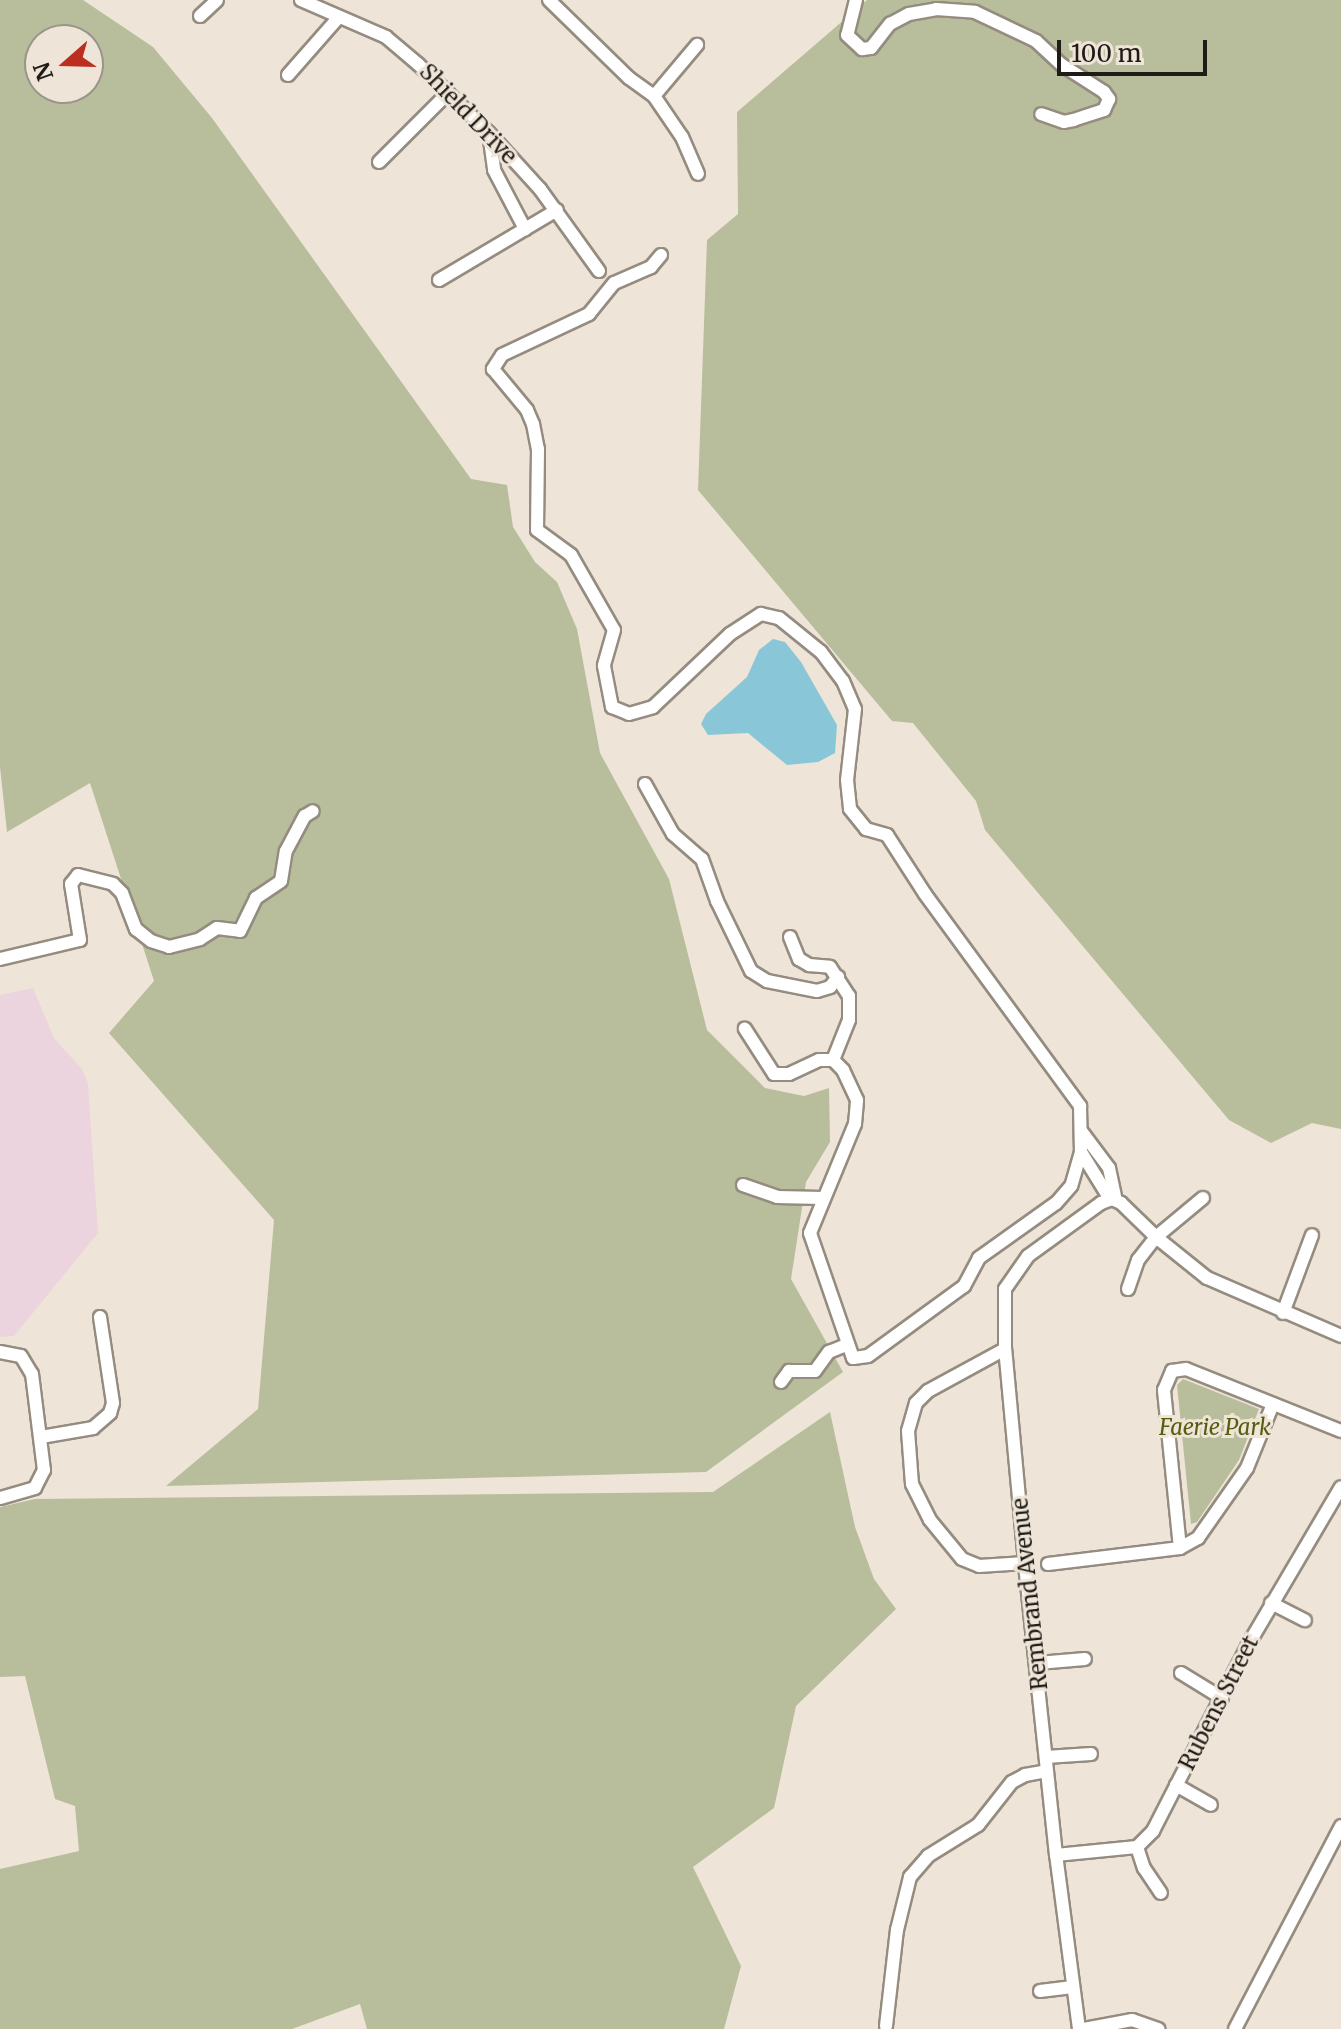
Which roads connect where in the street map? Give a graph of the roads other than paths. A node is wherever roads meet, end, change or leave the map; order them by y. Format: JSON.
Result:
{"nodes":[{"id":1,"x":217,"y":0,"type":"edge"},
{"id":2,"x":301,"y":0,"type":"edge"},
{"id":3,"x":549,"y":0,"type":"edge"},
{"id":4,"x":856,"y":0,"type":"edge"},
{"id":5,"x":200,"y":16,"type":"dead end"},
{"id":6,"x":338,"y":18,"type":"junction"},
{"id":7,"x":697,"y":45,"type":"dead end"},
{"id":8,"x":288,"y":75,"type":"dead end"},
{"id":9,"x":448,"y":93,"type":"junction"},
{"id":10,"x":654,"y":96,"type":"junction"},
{"id":11,"x":1041,"y":114,"type":"dead end"},
{"id":12,"x":489,"y":133,"type":"junction"},
{"id":13,"x":379,"y":162,"type":"dead end"},
{"id":14,"x":698,"y":174,"type":"dead end"},
{"id":15,"x":557,"y":210,"type":"junction"},
{"id":16,"x":525,"y":229,"type":"junction"},
{"id":17,"x":661,"y":255,"type":"dead end"},
{"id":18,"x":599,"y":271,"type":"dead end"},
{"id":19,"x":439,"y":280,"type":"dead end"},
{"id":20,"x":645,"y":784,"type":"dead end"},
{"id":21,"x":313,"y":811,"type":"dead end"},
{"id":22,"x":790,"y":937,"type":"dead end"},
{"id":23,"x":0,"y":959,"type":"edge"},
{"id":24,"x":838,"y":977,"type":"junction"},
{"id":25,"x":745,"y":1029,"type":"dead end"},
{"id":26,"x":833,"y":1060,"type":"junction"},
{"id":27,"x":1082,"y":1132,"type":"junction"},
{"id":28,"x":1081,"y":1152,"type":"junction"},
{"id":29,"x":743,"y":1185,"type":"dead end"},
{"id":30,"x":822,"y":1198,"type":"junction"},
{"id":31,"x":1203,"y":1198,"type":"dead end"},
{"id":32,"x":1109,"y":1201,"type":"junction"},
{"id":33,"x":1312,"y":1235,"type":"dead end"},
{"id":34,"x":1156,"y":1237,"type":"junction"},
{"id":35,"x":1128,"y":1289,"type":"dead end"},
{"id":36,"x":1283,"y":1313,"type":"junction"},
{"id":37,"x":100,"y":1317,"type":"dead end"},
{"id":38,"x":1341,"y":1336,"type":"edge"},
{"id":39,"x":846,"y":1345,"type":"junction"},
{"id":40,"x":1005,"y":1349,"type":"junction"},
{"id":41,"x":0,"y":1352,"type":"edge"},
{"id":42,"x":781,"y":1382,"type":"dead end"},
{"id":43,"x":1273,"y":1404,"type":"junction"},
{"id":44,"x":1341,"y":1431,"type":"edge"},
{"id":45,"x":41,"y":1437,"type":"junction"},
{"id":46,"x":1341,"y":1487,"type":"edge"},
{"id":47,"x":0,"y":1498,"type":"edge"},
{"id":48,"x":1337,"y":1506,"type":"edge"},
{"id":49,"x":1180,"y":1548,"type":"junction"},
{"id":50,"x":1025,"y":1563,"type":"junction"},
{"id":51,"x":1048,"y":1564,"type":"dead end"},
{"id":52,"x":1271,"y":1603,"type":"junction"},
{"id":53,"x":1305,"y":1620,"type":"dead end"},
{"id":54,"x":1085,"y":1659,"type":"dead end"},
{"id":55,"x":1038,"y":1663,"type":"junction"},
{"id":56,"x":1181,"y":1673,"type":"dead end"},
{"id":57,"x":1222,"y":1698,"type":"junction"},
{"id":58,"x":1091,"y":1754,"type":"dead end"},
{"id":59,"x":1047,"y":1764,"type":"junction"},
{"id":60,"x":1176,"y":1785,"type":"junction"},
{"id":61,"x":1211,"y":1805,"type":"dead end"},
{"id":62,"x":1341,"y":1826,"type":"edge"},
{"id":63,"x":1137,"y":1847,"type":"junction"},
{"id":64,"x":1056,"y":1855,"type":"junction"},
{"id":65,"x":1161,"y":1893,"type":"dead end"},
{"id":66,"x":1073,"y":1987,"type":"junction"},
{"id":67,"x":1040,"y":1991,"type":"dead end"},
{"id":68,"x":886,"y":2026,"type":"dead end"},
{"id":69,"x":1081,"y":2029,"type":"edge"},
{"id":70,"x":1158,"y":2029,"type":"edge"},
{"id":71,"x":1235,"y":2029,"type":"edge"}],
"edges":[{"from":1,"to":5,"type":"street"},
{"from":2,"to":6,"type":"street","name":"Shield Drive"},
{"from":3,"to":10,"type":"street"},
{"from":4,"to":11,"type":"street"},
{"from":6,"to":8,"type":"street"},
{"from":6,"to":9,"type":"street","name":"Shield Drive"},
{"from":7,"to":10,"type":"street"},
{"from":9,"to":12,"type":"street","name":"Shield Drive"},
{"from":9,"to":13,"type":"street"},
{"from":10,"to":14,"type":"street"},
{"from":12,"to":15,"type":"street","name":"Shield Drive"},
{"from":12,"to":16,"type":"street"},
{"from":15,"to":16,"type":"street"},
{"from":15,"to":18,"type":"street","name":"Shield Drive"},
{"from":16,"to":19,"type":"street"},
{"from":17,"to":27,"type":"street"},
{"from":20,"to":24,"type":"street"},
{"from":21,"to":23,"type":"street"},
{"from":22,"to":24,"type":"street"},
{"from":24,"to":26,"type":"street"},
{"from":25,"to":26,"type":"street"},
{"from":26,"to":30,"type":"street"},
{"from":27,"to":28,"type":"street"},
{"from":27,"to":32,"type":"street"},
{"from":28,"to":32,"type":"street"},
{"from":28,"to":39,"type":"street"},
{"from":29,"to":30,"type":"street"},
{"from":30,"to":39,"type":"street"},
{"from":31,"to":34,"type":"street"},
{"from":32,"to":34,"type":"street"},
{"from":32,"to":40,"type":"street","name":"Rembrand Avenue"},
{"from":33,"to":36,"type":"street"},
{"from":34,"to":35,"type":"street"},
{"from":34,"to":36,"type":"street"},
{"from":36,"to":38,"type":"street"},
{"from":37,"to":45,"type":"street"},
{"from":39,"to":42,"type":"street"},
{"from":40,"to":50,"type":"street","name":"Rembrand Avenue"},
{"from":40,"to":50,"type":"street"},
{"from":41,"to":45,"type":"street"},
{"from":43,"to":44,"type":"street"},
{"from":43,"to":49,"type":"street"},
{"from":43,"to":49,"type":"street"},
{"from":45,"to":47,"type":"street"},
{"from":46,"to":48,"type":"street","name":"Rubens Street"},
{"from":48,"to":52,"type":"street","name":"Rubens Street"},
{"from":49,"to":51,"type":"street"},
{"from":50,"to":55,"type":"street","name":"Rembrand Avenue"},
{"from":52,"to":53,"type":"street"},
{"from":52,"to":57,"type":"street","name":"Rubens Street"},
{"from":54,"to":55,"type":"street"},
{"from":55,"to":59,"type":"street","name":"Rembrand Avenue"},
{"from":56,"to":57,"type":"street"},
{"from":57,"to":60,"type":"street","name":"Rubens Street"},
{"from":58,"to":59,"type":"street"},
{"from":59,"to":64,"type":"street","name":"Rembrand Avenue"},
{"from":59,"to":68,"type":"street"},
{"from":60,"to":61,"type":"street"},
{"from":60,"to":63,"type":"street","name":"Rubens Street"},
{"from":62,"to":71,"type":"street"},
{"from":63,"to":64,"type":"street"},
{"from":63,"to":65,"type":"street"},
{"from":64,"to":66,"type":"street","name":"Rembrand Avenue"},
{"from":66,"to":67,"type":"street"},
{"from":66,"to":69,"type":"street","name":"Rembrand Avenue"},
{"from":69,"to":70,"type":"street"}]}
